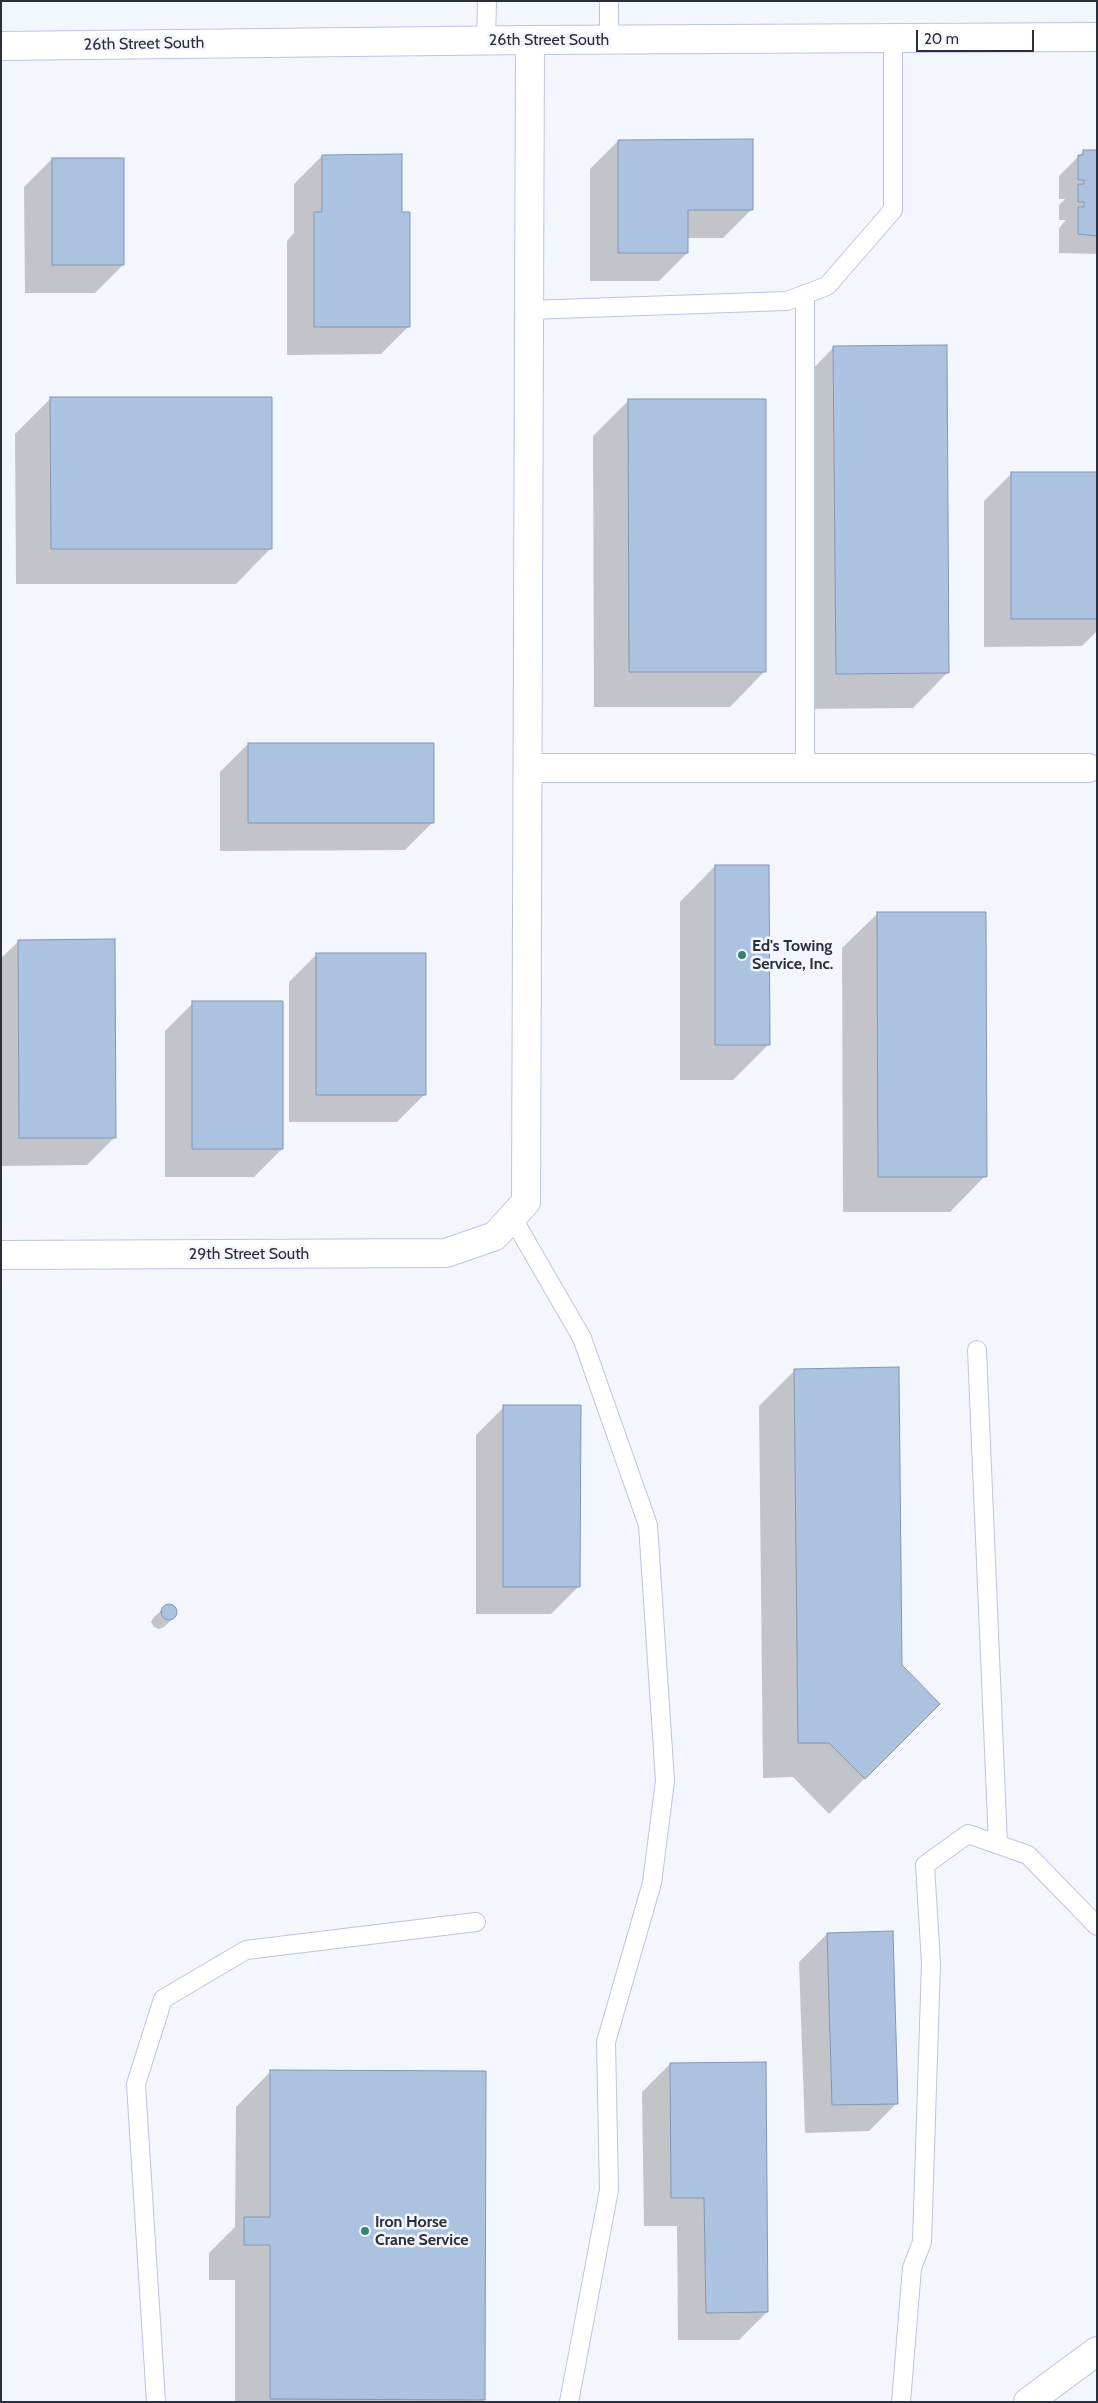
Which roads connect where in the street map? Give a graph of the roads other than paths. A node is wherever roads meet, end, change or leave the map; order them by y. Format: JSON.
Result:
{"nodes":[{"id":1,"x":487,"y":1,"type":"edge"},
{"id":2,"x":610,"y":1,"type":"edge"},
{"id":3,"x":1097,"y":37,"type":"edge"},
{"id":4,"x":893,"y":38,"type":"junction"},
{"id":5,"x":609,"y":39,"type":"junction"},
{"id":6,"x":486,"y":40,"type":"junction"},
{"id":7,"x":530,"y":40,"type":"junction"},
{"id":8,"x":1,"y":46,"type":"edge"},
{"id":9,"x":805,"y":294,"type":"junction"},
{"id":10,"x":529,"y":310,"type":"junction"},
{"id":11,"x":528,"y":768,"type":"junction"},
{"id":12,"x":805,"y":768,"type":"junction"},
{"id":13,"x":1088,"y":768,"type":"dead end"},
{"id":14,"x":503,"y":1227,"type":"junction"},
{"id":15,"x":1,"y":1255,"type":"edge"},
{"id":16,"x":977,"y":1350,"type":"dead end"},
{"id":17,"x":998,"y":1844,"type":"junction"},
{"id":18,"x":476,"y":1922,"type":"dead end"},
{"id":19,"x":1097,"y":1926,"type":"edge"},
{"id":20,"x":1097,"y":2351,"type":"edge"},
{"id":21,"x":156,"y":2402,"type":"edge"},
{"id":22,"x":569,"y":2402,"type":"edge"},
{"id":23,"x":902,"y":2402,"type":"edge"},
{"id":24,"x":1028,"y":2402,"type":"edge"}],
"edges":[{"from":1,"to":6,"type":"lane"},
{"from":2,"to":5,"type":"lane"},
{"from":3,"to":4,"type":"street","name":"26th Street South"},
{"from":4,"to":5,"type":"street","name":"26th Street South"},
{"from":4,"to":9,"type":"lane"},
{"from":5,"to":7,"type":"street","name":"26th Street South"},
{"from":6,"to":7,"type":"street","name":"26th Street South"},
{"from":6,"to":8,"type":"street","name":"26th Street South"},
{"from":7,"to":10,"type":"street"},
{"from":9,"to":10,"type":"lane"},
{"from":9,"to":12,"type":"lane"},
{"from":10,"to":11,"type":"street"},
{"from":11,"to":12,"type":"street"},
{"from":11,"to":14,"type":"street"},
{"from":12,"to":13,"type":"street"},
{"from":14,"to":15,"type":"street","name":"29th Street South"},
{"from":14,"to":22,"type":"lane"},
{"from":16,"to":17,"type":"lane"},
{"from":17,"to":19,"type":"lane"},
{"from":17,"to":23,"type":"lane"},
{"from":18,"to":21,"type":"lane"},
{"from":20,"to":24,"type":"street"}]}
